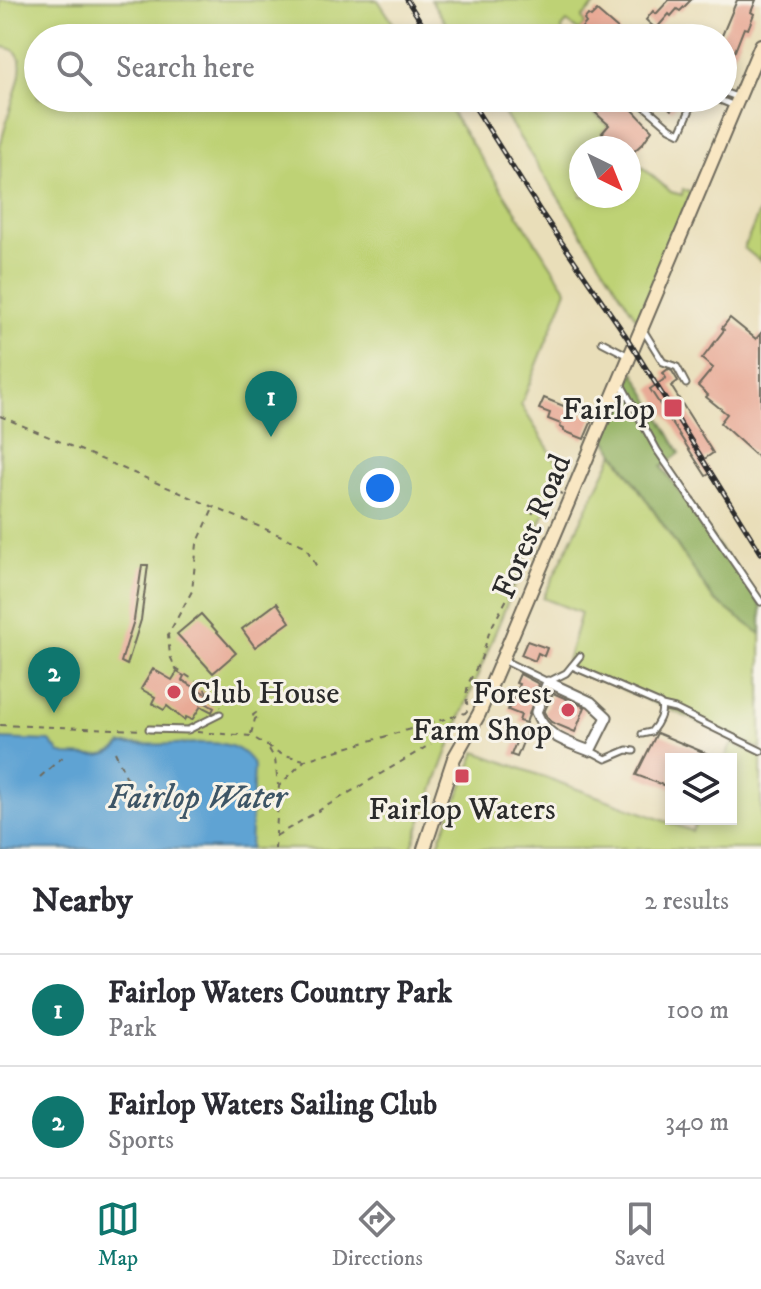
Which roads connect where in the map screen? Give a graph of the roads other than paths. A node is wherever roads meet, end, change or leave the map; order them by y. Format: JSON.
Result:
{"nodes":[{"id":1,"x":761,"y":45,"type":"edge"},
{"id":2,"x":737,"y":102,"type":"edge"},
{"id":3,"x":651,"y":112,"type":"edge"},
{"id":4,"x":689,"y":112,"type":"edge"},
{"id":5,"x":733,"y":112,"type":"edge"},
{"id":6,"x":642,"y":327,"type":"junction"},
{"id":7,"x":602,"y":342,"type":"dead end"},
{"id":8,"x":630,"y":356,"type":"junction"},
{"id":9,"x":619,"y":381,"type":"junction"},
{"id":10,"x":686,"y":384,"type":"dead end"},
{"id":11,"x":761,"y":602,"type":"edge"},
{"id":12,"x":580,"y":656,"type":"dead end"},
{"id":13,"x":502,"y":660,"type":"junction"},
{"id":14,"x":572,"y":666,"type":"junction"},
{"id":15,"x":548,"y":682,"type":"junction"},
{"id":16,"x":661,"y":706,"type":"junction"},
{"id":17,"x":222,"y":713,"type":"road end"},
{"id":18,"x":149,"y":729,"type":"dead end"},
{"id":19,"x":642,"y":734,"type":"dead end"},
{"id":20,"x":590,"y":751,"type":"junction"},
{"id":21,"x":634,"y":751,"type":"dead end"},
{"id":22,"x":761,"y":751,"type":"edge"},
{"id":23,"x":424,"y":849,"type":"edge"}],
"edges":[{"from":1,"to":2,"type":"street","name":"Forest Road"},
{"from":3,"to":4,"type":"lane"},
{"from":5,"to":6,"type":"street","name":"Forest Road"},
{"from":6,"to":8,"type":"street","name":"Forest Road"},
{"from":6,"to":10,"type":"lane"},
{"from":7,"to":8,"type":"lane"},
{"from":8,"to":9,"type":"street","name":"Forest Road"},
{"from":9,"to":11,"type":"lane"},
{"from":9,"to":13,"type":"street","name":"Forest Road"},
{"from":12,"to":14,"type":"lane"},
{"from":13,"to":15,"type":"lane"},
{"from":13,"to":23,"type":"street","name":"Forest Road"},
{"from":14,"to":15,"type":"lane"},
{"from":14,"to":16,"type":"lane"},
{"from":15,"to":20,"type":"street"},
{"from":15,"to":20,"type":"street"},
{"from":16,"to":19,"type":"lane"},
{"from":16,"to":22,"type":"lane"},
{"from":17,"to":18,"type":"lane"},
{"from":20,"to":21,"type":"lane"}]}
